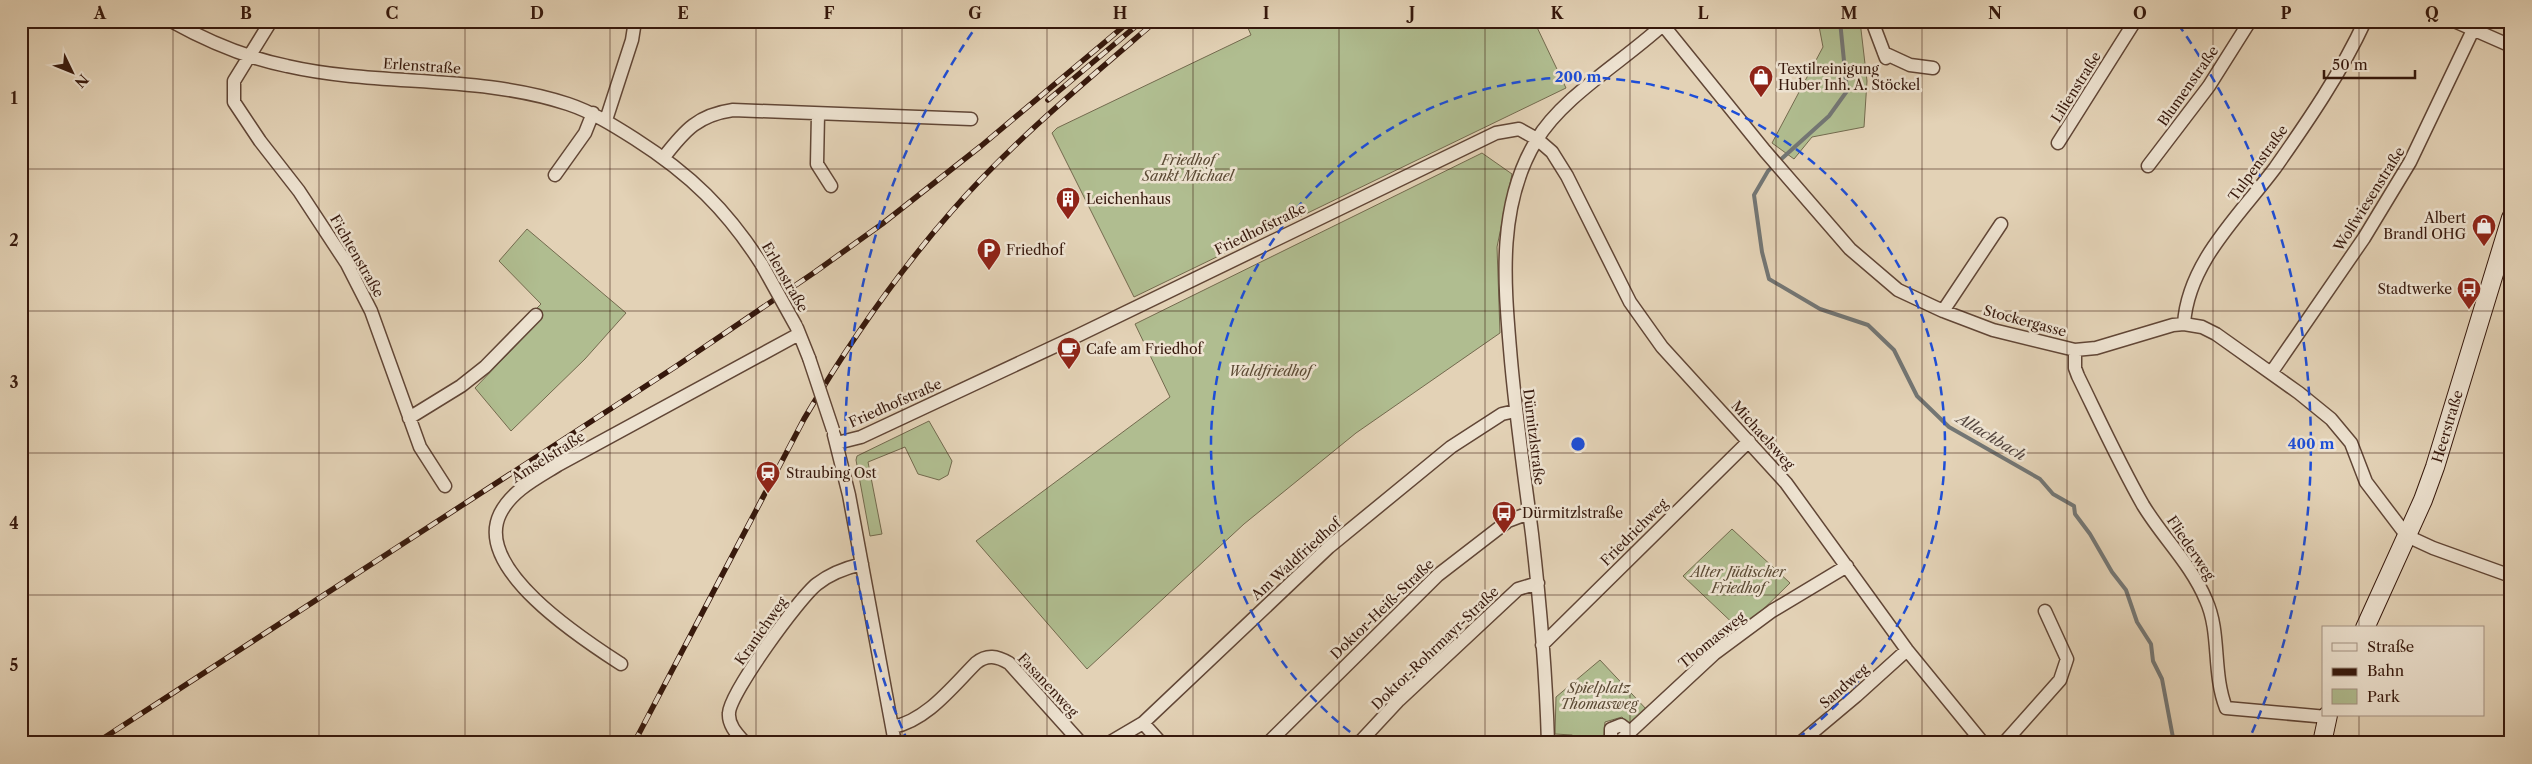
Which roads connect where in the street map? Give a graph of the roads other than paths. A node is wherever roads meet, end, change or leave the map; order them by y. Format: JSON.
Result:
{"nodes":[{"id":1,"x":171,"y":21,"type":"edge"},
{"id":2,"x":271,"y":21,"type":"edge"},
{"id":3,"x":635,"y":21,"type":"edge"},
{"id":4,"x":1872,"y":21,"type":"edge"},
{"id":5,"x":2135,"y":21,"type":"edge"},
{"id":6,"x":2250,"y":21,"type":"edge"},
{"id":7,"x":2365,"y":21,"type":"edge"},
{"id":8,"x":2454,"y":21,"type":"edge"},
{"id":9,"x":1659,"y":24,"type":"edge"},
{"id":10,"x":2473,"y":30,"type":"junction"},
{"id":11,"x":2511,"y":46,"type":"edge"},
{"id":12,"x":249,"y":57,"type":"junction"},
{"id":13,"x":1933,"y":68,"type":"dead end"},
{"id":14,"x":593,"y":114,"type":"junction"},
{"id":15,"x":818,"y":114,"type":"junction"},
{"id":16,"x":971,"y":119,"type":"dead end"},
{"id":17,"x":606,"y":120,"type":"junction"},
{"id":18,"x":1537,"y":139,"type":"junction"},
{"id":19,"x":2058,"y":144,"type":"dead end"},
{"id":20,"x":664,"y":157,"type":"junction"},
{"id":21,"x":2148,"y":166,"type":"dead end"},
{"id":22,"x":555,"y":175,"type":"dead end"},
{"id":23,"x":831,"y":186,"type":"dead end"},
{"id":24,"x":2511,"y":218,"type":"edge"},
{"id":25,"x":2001,"y":224,"type":"dead end"},
{"id":26,"x":1943,"y":311,"type":"junction"},
{"id":27,"x":536,"y":315,"type":"dead end"},
{"id":28,"x":2184,"y":324,"type":"junction"},
{"id":29,"x":798,"y":330,"type":"junction"},
{"id":30,"x":2075,"y":350,"type":"junction"},
{"id":31,"x":2271,"y":372,"type":"junction"},
{"id":32,"x":1515,"y":411,"type":"junction"},
{"id":33,"x":409,"y":418,"type":"junction"},
{"id":34,"x":1749,"y":441,"type":"junction"},
{"id":35,"x":837,"y":443,"type":"junction"},
{"id":36,"x":445,"y":486,"type":"dead end"},
{"id":37,"x":1529,"y":513,"type":"junction"},
{"id":38,"x":2407,"y":536,"type":"junction"},
{"id":39,"x":862,"y":564,"type":"junction"},
{"id":40,"x":1846,"y":566,"type":"junction"},
{"id":41,"x":2511,"y":576,"type":"edge"},
{"id":42,"x":1538,"y":583,"type":"junction"},
{"id":43,"x":2045,"y":611,"type":"dead end"},
{"id":44,"x":2366,"y":626,"type":"edge"},
{"id":45,"x":1542,"y":645,"type":"junction"},
{"id":46,"x":1907,"y":650,"type":"junction"},
{"id":47,"x":621,"y":664,"type":"dead end"},
{"id":48,"x":2322,"y":716,"type":"edge"},
{"id":49,"x":2328,"y":716,"type":"edge"},
{"id":50,"x":1143,"y":723,"type":"junction"},
{"id":51,"x":893,"y":727,"type":"junction"},
{"id":52,"x":1630,"y":732,"type":"dead end"},
{"id":53,"x":744,"y":743,"type":"edge"},
{"id":54,"x":896,"y":743,"type":"edge"},
{"id":55,"x":1081,"y":743,"type":"edge"},
{"id":56,"x":1109,"y":743,"type":"edge"},
{"id":57,"x":1162,"y":743,"type":"edge"},
{"id":58,"x":1268,"y":743,"type":"edge"},
{"id":59,"x":1358,"y":743,"type":"edge"},
{"id":60,"x":1548,"y":743,"type":"edge"},
{"id":61,"x":1800,"y":743,"type":"edge"},
{"id":62,"x":1983,"y":743,"type":"edge"},
{"id":63,"x":2004,"y":743,"type":"edge"},
{"id":64,"x":2322,"y":743,"type":"edge"}],
"edges":[{"from":1,"to":12,"type":"street","name":"Erlenstraße"},
{"from":2,"to":12,"type":"street","name":"Fichtenstraße"},
{"from":3,"to":17,"type":"street"},
{"from":4,"to":13,"type":"street"},
{"from":5,"to":19,"type":"street","name":"Lilienstraße"},
{"from":6,"to":21,"type":"street","name":"Blumenstraße"},
{"from":7,"to":28,"type":"street","name":"Tulpenstraße"},
{"from":8,"to":10,"type":"street"},
{"from":9,"to":18,"type":"street"},
{"from":9,"to":26,"type":"street","name":"Stockergasse"},
{"from":10,"to":11,"type":"street"},
{"from":10,"to":31,"type":"street","name":"Wolfwiesenstraße"},
{"from":12,"to":14,"type":"street","name":"Erlenstraße"},
{"from":12,"to":33,"type":"street","name":"Fichtenstraße"},
{"from":14,"to":17,"type":"street","name":"Erlenstraße"},
{"from":14,"to":22,"type":"street"},
{"from":15,"to":16,"type":"street"},
{"from":15,"to":20,"type":"street"},
{"from":15,"to":23,"type":"street"},
{"from":17,"to":20,"type":"street","name":"Erlenstraße"},
{"from":18,"to":32,"type":"street","name":"Dürnitzlstraße"},
{"from":18,"to":34,"type":"street","name":"Michaelsweg"},
{"from":18,"to":35,"type":"street","name":"Friedhofstraße"},
{"from":20,"to":29,"type":"street","name":"Erlenstraße","bridge":true},
{"from":24,"to":38,"type":"street","name":"Heerstraße"},
{"from":25,"to":26,"type":"street"},
{"from":26,"to":30,"type":"street","name":"Stockergasse"},
{"from":27,"to":33,"type":"street"},
{"from":28,"to":30,"type":"street","name":"Stockergasse"},
{"from":28,"to":31,"type":"street","name":"Stockergasse"},
{"from":29,"to":35,"type":"street","bridge":true},
{"from":29,"to":47,"type":"street","name":"Amselstraße"},
{"from":30,"to":48,"type":"street","name":"Fliederweg"},
{"from":31,"to":38,"type":"street","name":"Stockergasse"},
{"from":32,"to":37,"type":"street","name":"Dürnitzlstraße"},
{"from":32,"to":50,"type":"street","name":"Am Waldfriedhof"},
{"from":33,"to":36,"type":"street","name":"Fichtenstraße"},
{"from":34,"to":40,"type":"street","name":"Michaelsweg"},
{"from":34,"to":45,"type":"street","name":"Friedrichweg"},
{"from":35,"to":39,"type":"street"},
{"from":37,"to":42,"type":"street","name":"Dürnitzlstraße"},
{"from":37,"to":58,"type":"street","name":"Doktor-Heiß-Straße"},
{"from":38,"to":41,"type":"street"},
{"from":38,"to":44,"type":"street","name":"Heerstraße"},
{"from":39,"to":51,"type":"street"},
{"from":39,"to":53,"type":"street","name":"Kranichweg"},
{"from":40,"to":46,"type":"street","name":"Michaelsweg"},
{"from":40,"to":52,"type":"street","name":"Thomasweg"},
{"from":42,"to":45,"type":"street","name":"Dürnitzlstraße"},
{"from":42,"to":59,"type":"street","name":"Doktor-Rohrmayr-Straße"},
{"from":43,"to":63,"type":"street"},
{"from":45,"to":60,"type":"street","name":"Dürnitzlstraße"},
{"from":46,"to":61,"type":"street","name":"Sandweg"},
{"from":46,"to":62,"type":"street","name":"Michaelsweg"},
{"from":49,"to":64,"type":"street"},
{"from":50,"to":56,"type":"street","name":"Am Waldfriedhof"},
{"from":50,"to":57,"type":"street"},
{"from":51,"to":54,"type":"street"},
{"from":51,"to":55,"type":"street","name":"Fasanenweg"}]}
